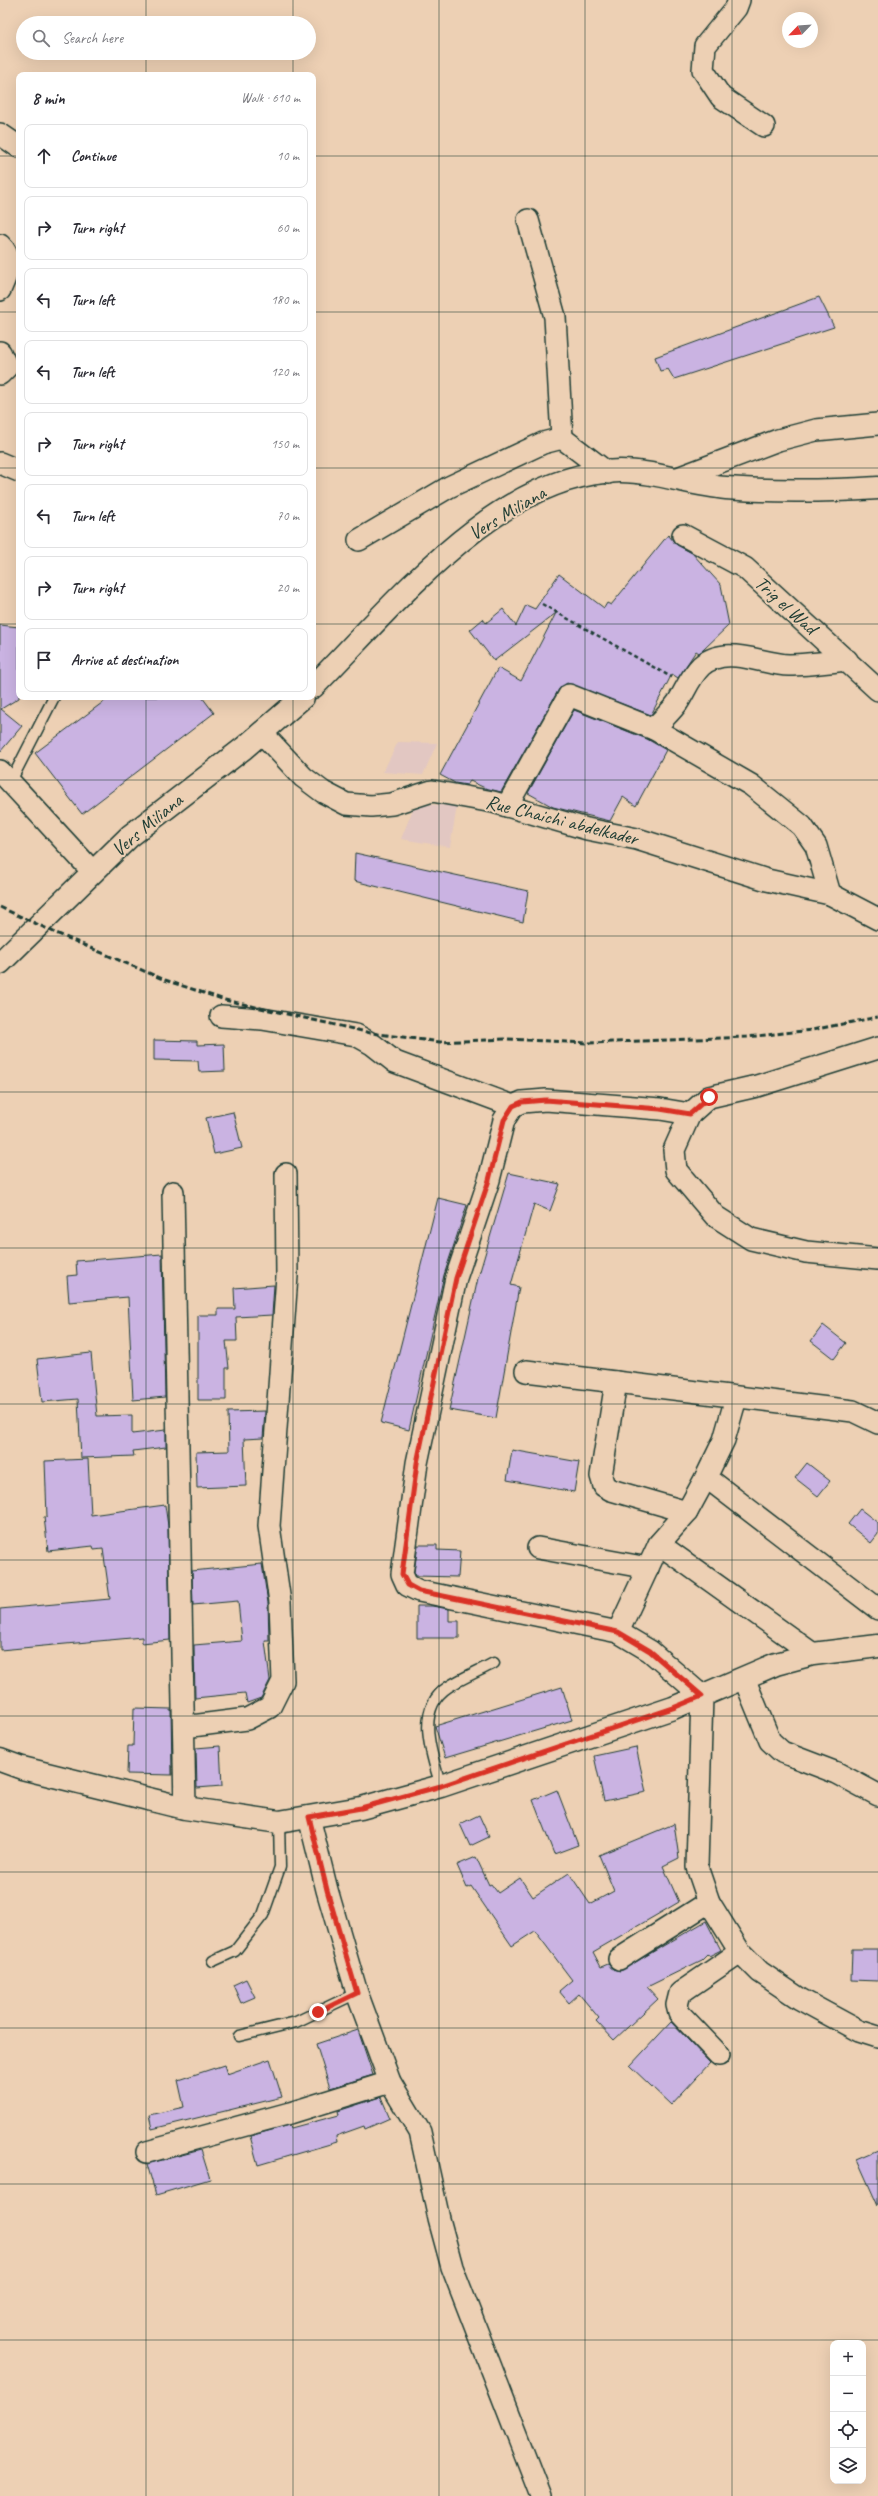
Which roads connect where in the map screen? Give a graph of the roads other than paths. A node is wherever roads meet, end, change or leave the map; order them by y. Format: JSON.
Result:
{"nodes":[{"id":1,"x":739,"y":0,"type":"edge"},
{"id":2,"x":764,"y":126,"type":"dead end"},
{"id":3,"x":0,"y":134,"type":"edge"},
{"id":4,"x":16,"y":145,"type":"edge"},
{"id":5,"x":528,"y":220,"type":"dead end"},
{"id":6,"x":0,"y":245,"type":"edge"},
{"id":7,"x":0,"y":290,"type":"edge"},
{"id":8,"x":0,"y":352,"type":"edge"},
{"id":9,"x":0,"y":374,"type":"edge"},
{"id":10,"x":878,"y":424,"type":"edge"},
{"id":11,"x":562,"y":438,"type":"junction"},
{"id":12,"x":0,"y":463,"type":"edge"},
{"id":13,"x":16,"y":470,"type":"edge"},
{"id":14,"x":608,"y":473,"type":"junction"},
{"id":15,"x":675,"y":480,"type":"junction"},
{"id":16,"x":878,"y":488,"type":"edge"},
{"id":17,"x":683,"y":535,"type":"dead end"},
{"id":18,"x":359,"y":540,"type":"dead end"},
{"id":19,"x":847,"y":660,"type":"junction"},
{"id":20,"x":316,"y":684,"type":"edge"},
{"id":21,"x":878,"y":690,"type":"edge"},
{"id":22,"x":52,"y":700,"type":"edge"},
{"id":23,"x":300,"y":700,"type":"edge"},
{"id":24,"x":654,"y":729,"type":"junction"},
{"id":25,"x":262,"y":733,"type":"junction"},
{"id":26,"x":5,"y":777,"type":"edge"},
{"id":27,"x":508,"y":806,"type":"junction"},
{"id":28,"x":93,"y":872,"type":"junction"},
{"id":29,"x":830,"y":894,"type":"junction"},
{"id":30,"x":878,"y":919,"type":"edge"},
{"id":31,"x":0,"y":963,"type":"edge"},
{"id":32,"x":221,"y":1016,"type":"dead end"},
{"id":33,"x":878,"y":1048,"type":"edge"},
{"id":34,"x":513,"y":1106,"type":"junction"},
{"id":35,"x":690,"y":1114,"type":"junction"},
{"id":36,"x":286,"y":1174,"type":"dead end"},
{"id":37,"x":173,"y":1192,"type":"dead end"},
{"id":38,"x":878,"y":1259,"type":"edge"},
{"id":39,"x":526,"y":1371,"type":"dead end"},
{"id":40,"x":616,"y":1382,"type":"junction"},
{"id":41,"x":736,"y":1398,"type":"junction"},
{"id":42,"x":878,"y":1423,"type":"edge"},
{"id":43,"x":706,"y":1477,"type":"junction"},
{"id":44,"x":686,"y":1512,"type":"junction"},
{"id":45,"x":659,"y":1544,"type":"junction"},
{"id":46,"x":538,"y":1548,"type":"dead end"},
{"id":47,"x":648,"y":1568,"type":"junction"},
{"id":48,"x":878,"y":1609,"type":"edge"},
{"id":49,"x":618,"y":1632,"type":"junction"},
{"id":50,"x":878,"y":1646,"type":"edge"},
{"id":51,"x":812,"y":1654,"type":"junction"},
{"id":52,"x":494,"y":1663,"type":"dead end"},
{"id":53,"x":744,"y":1678,"type":"junction"},
{"id":54,"x":702,"y":1696,"type":"junction"},
{"id":55,"x":184,"y":1727,"type":"junction"},
{"id":56,"x":0,"y":1760,"type":"edge"},
{"id":57,"x":441,"y":1786,"type":"junction"},
{"id":58,"x":878,"y":1795,"type":"edge"},
{"id":59,"x":185,"y":1808,"type":"junction"},
{"id":60,"x":309,"y":1817,"type":"junction"},
{"id":61,"x":279,"y":1822,"type":"junction"},
{"id":62,"x":709,"y":1902,"type":"junction"},
{"id":63,"x":740,"y":1952,"type":"junction"},
{"id":64,"x":619,"y":1959,"type":"dead end"},
{"id":65,"x":213,"y":1961,"type":"dead end"},
{"id":66,"x":357,"y":1993,"type":"junction"},
{"id":67,"x":239,"y":2036,"type":"dead end"},
{"id":68,"x":878,"y":2037,"type":"edge"},
{"id":69,"x":719,"y":2055,"type":"dead end"},
{"id":70,"x":390,"y":2082,"type":"junction"},
{"id":71,"x":147,"y":2152,"type":"dead end"},
{"id":72,"x":541,"y":2496,"type":"edge"}],
"edges":[{"from":1,"to":2,"type":"street"},
{"from":3,"to":4,"type":"street"},
{"from":5,"to":11,"type":"street"},
{"from":6,"to":7,"type":"street"},
{"from":8,"to":9,"type":"street"},
{"from":10,"to":15,"type":"street"},
{"from":11,"to":14,"type":"street"},
{"from":11,"to":18,"type":"street"},
{"from":12,"to":13,"type":"street"},
{"from":14,"to":15,"type":"main road","name":"Vers Miliana"},
{"from":14,"to":20,"type":"main road","name":"Vers Miliana"},
{"from":15,"to":16,"type":"main road","name":"Vers Miliana"},
{"from":17,"to":19,"type":"street","name":"Trig el Wad"},
{"from":19,"to":21,"type":"street","name":"Trig el Wad"},
{"from":19,"to":24,"type":"street"},
{"from":22,"to":26,"type":"lane"},
{"from":23,"to":25,"type":"main road","name":"Vers Miliana"},
{"from":24,"to":27,"type":"street"},
{"from":24,"to":29,"type":"street"},
{"from":25,"to":27,"type":"street","name":"Rue Chaichi abdelkader"},
{"from":25,"to":28,"type":"main road","name":"Vers Miliana"},
{"from":26,"to":28,"type":"street"},
{"from":27,"to":29,"type":"street","name":"Rue Chaichi abdelkader"},
{"from":28,"to":31,"type":"main road","name":"Vers Miliana"},
{"from":29,"to":30,"type":"street","name":"Rue Chaichi abdelkader"},
{"from":32,"to":34,"type":"street"},
{"from":33,"to":35,"type":"street"},
{"from":34,"to":35,"type":"street"},
{"from":34,"to":49,"type":"street"},
{"from":35,"to":38,"type":"street"},
{"from":36,"to":55,"type":"street"},
{"from":37,"to":55,"type":"street"},
{"from":39,"to":40,"type":"street"},
{"from":40,"to":41,"type":"street"},
{"from":40,"to":44,"type":"street"},
{"from":41,"to":42,"type":"street"},
{"from":41,"to":43,"type":"street"},
{"from":43,"to":44,"type":"street"},
{"from":43,"to":48,"type":"street"},
{"from":44,"to":45,"type":"street"},
{"from":45,"to":47,"type":"street"},
{"from":45,"to":51,"type":"street"},
{"from":46,"to":47,"type":"street"},
{"from":47,"to":49,"type":"street"},
{"from":49,"to":54,"type":"street"},
{"from":50,"to":51,"type":"main road"},
{"from":51,"to":53,"type":"main road"},
{"from":52,"to":57,"type":"lane"},
{"from":53,"to":54,"type":"main road"},
{"from":53,"to":58,"type":"street"},
{"from":54,"to":57,"type":"main road"},
{"from":54,"to":62,"type":"street"},
{"from":55,"to":59,"type":"street"},
{"from":56,"to":59,"type":"main road"},
{"from":57,"to":60,"type":"main road"},
{"from":59,"to":61,"type":"main road"},
{"from":60,"to":61,"type":"main road"},
{"from":60,"to":66,"type":"street"},
{"from":61,"to":65,"type":"lane"},
{"from":62,"to":63,"type":"street"},
{"from":62,"to":64,"type":"street"},
{"from":63,"to":68,"type":"street"},
{"from":63,"to":69,"type":"street"},
{"from":66,"to":67,"type":"lane"},
{"from":66,"to":70,"type":"street"},
{"from":70,"to":71,"type":"street"},
{"from":70,"to":72,"type":"street"}]}
